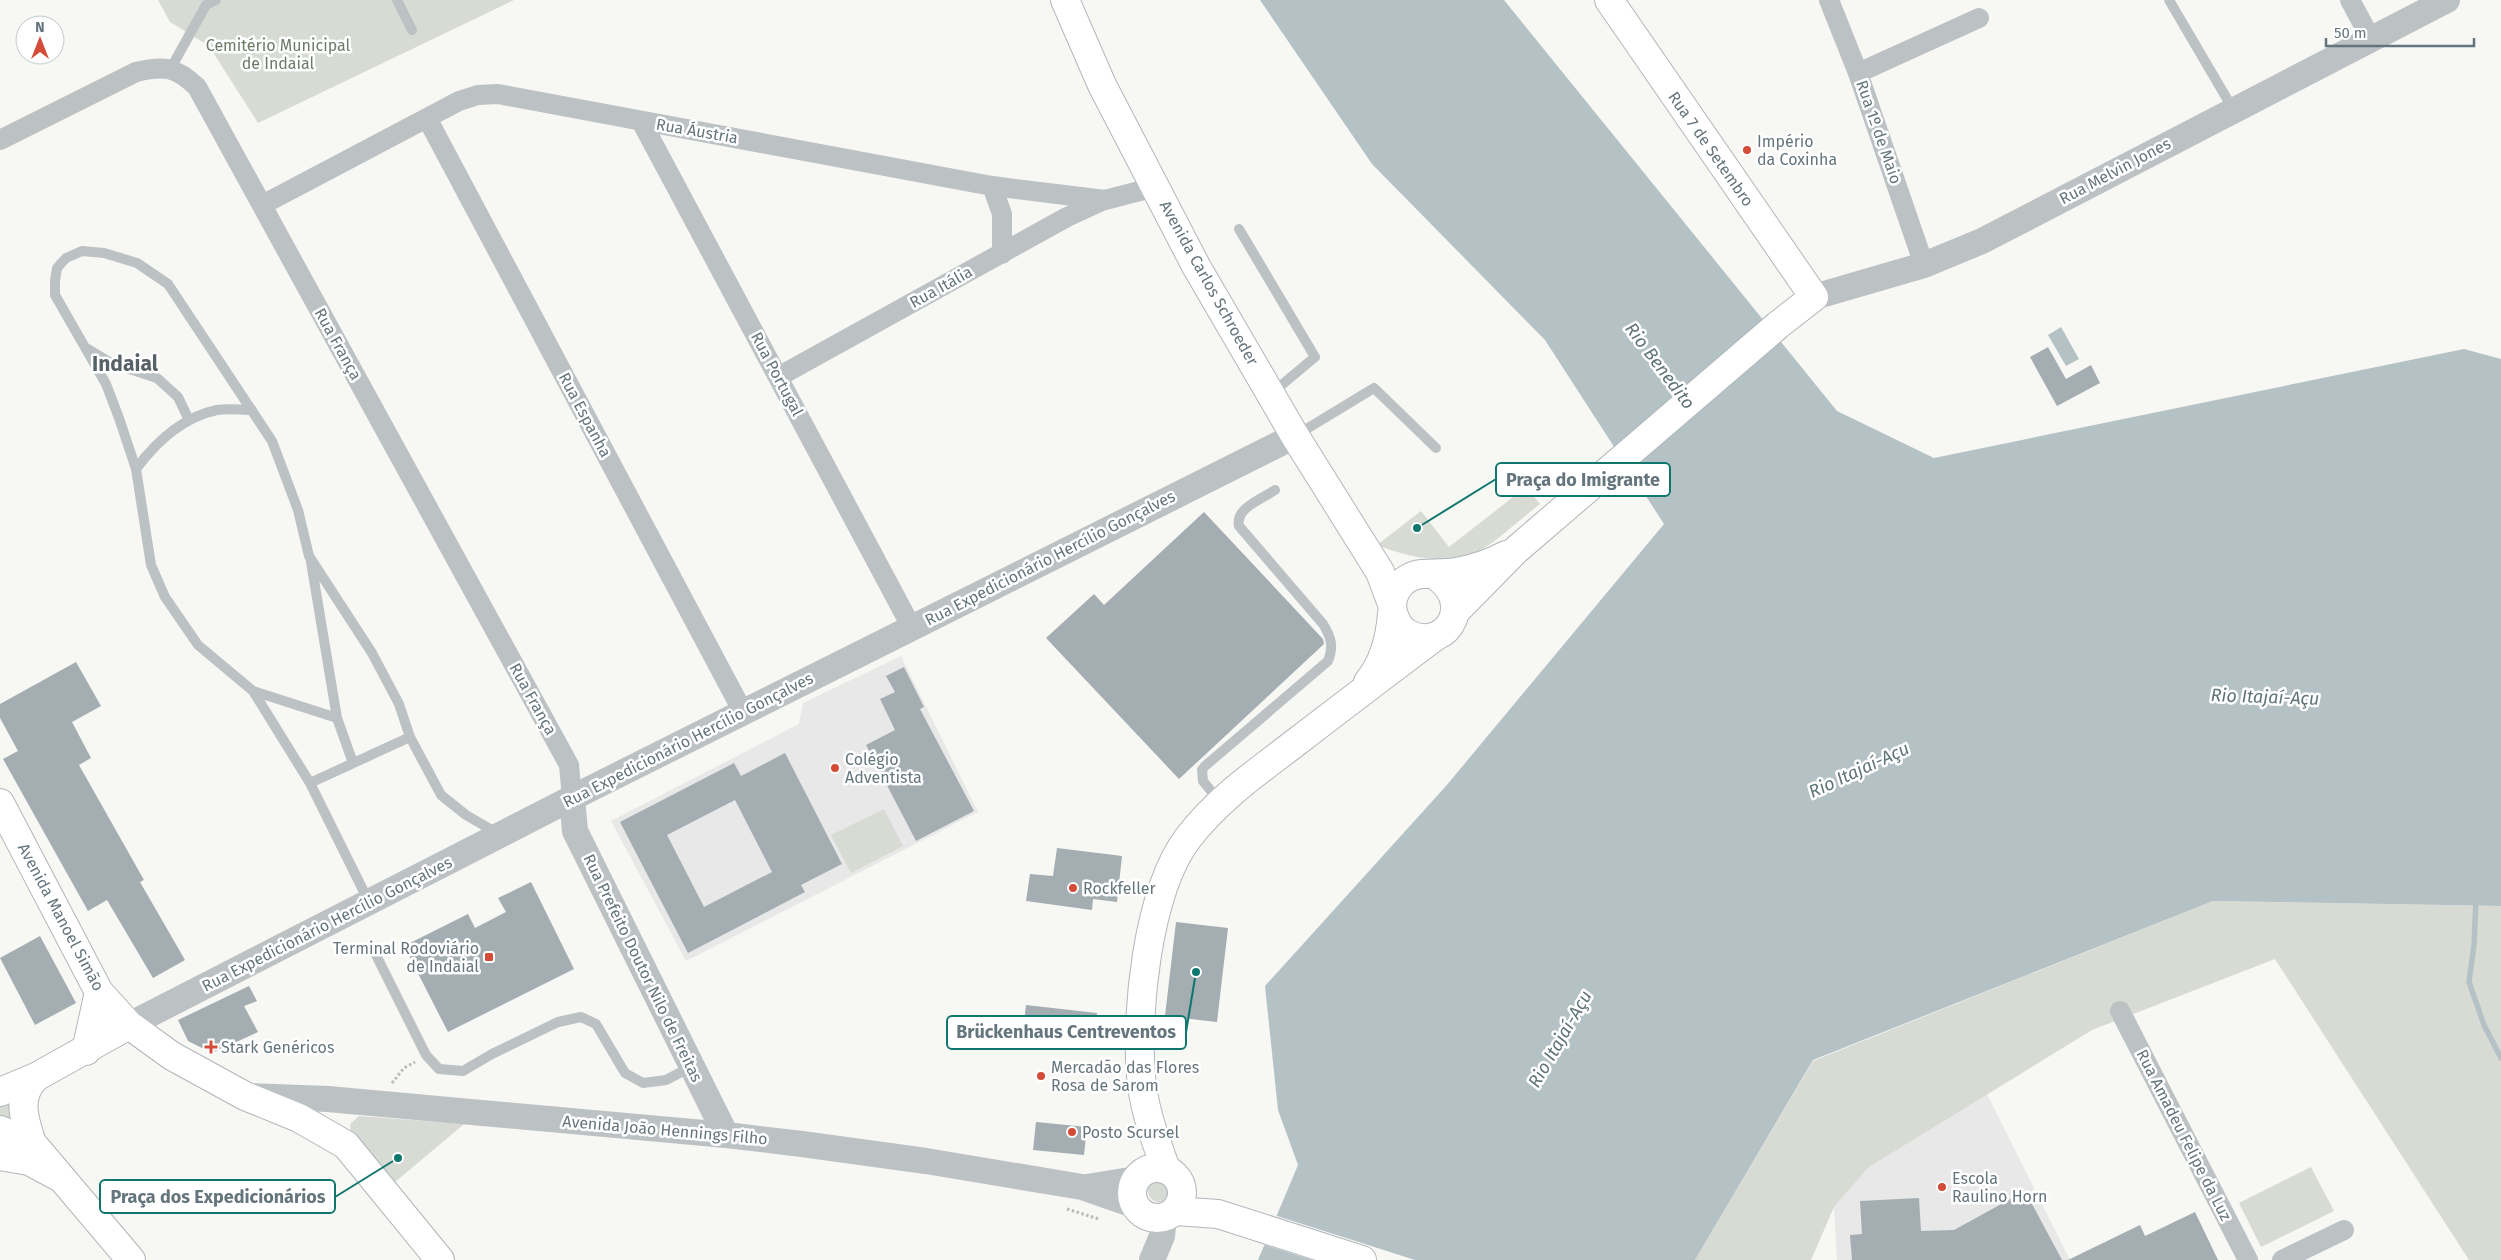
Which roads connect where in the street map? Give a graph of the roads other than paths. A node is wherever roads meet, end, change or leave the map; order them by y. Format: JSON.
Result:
{"nodes":[{"id":1,"x":216,"y":0,"type":"edge"},
{"id":2,"x":397,"y":0,"type":"edge"},
{"id":3,"x":1065,"y":0,"type":"edge"},
{"id":4,"x":1609,"y":0,"type":"edge"},
{"id":5,"x":1829,"y":0,"type":"edge"},
{"id":6,"x":2169,"y":0,"type":"edge"},
{"id":7,"x":2350,"y":0,"type":"edge"},
{"id":8,"x":2447,"y":0,"type":"edge"},
{"id":9,"x":1979,"y":18,"type":"dead end"},
{"id":10,"x":412,"y":30,"type":"dead end"},
{"id":11,"x":2371,"y":39,"type":"junction"},
{"id":12,"x":171,"y":68,"type":"junction"},
{"id":13,"x":1858,"y":72,"type":"junction"},
{"id":14,"x":2233,"y":110,"type":"junction"},
{"id":15,"x":427,"y":118,"type":"junction"},
{"id":16,"x":641,"y":121,"type":"junction"},
{"id":17,"x":0,"y":140,"type":"edge"},
{"id":18,"x":992,"y":186,"type":"junction"},
{"id":19,"x":1155,"y":187,"type":"junction"},
{"id":20,"x":1105,"y":200,"type":"junction"},
{"id":21,"x":262,"y":205,"type":"junction"},
{"id":22,"x":1239,"y":230,"type":"dead end"},
{"id":23,"x":1002,"y":254,"type":"junction"},
{"id":24,"x":1924,"y":265,"type":"junction"},
{"id":25,"x":1814,"y":297,"type":"junction"},
{"id":26,"x":87,"y":349,"type":"junction"},
{"id":27,"x":778,"y":377,"type":"junction"},
{"id":28,"x":1271,"y":394,"type":"junction"},
{"id":29,"x":252,"y":410,"type":"junction"},
{"id":30,"x":189,"y":420,"type":"junction"},
{"id":31,"x":1295,"y":436,"type":"junction"},
{"id":32,"x":1436,"y":448,"type":"dead end"},
{"id":33,"x":136,"y":469,"type":"junction"},
{"id":34,"x":1275,"y":490,"type":"dead end"},
{"id":35,"x":1516,"y":550,"type":"junction"},
{"id":36,"x":309,"y":556,"type":"junction"},
{"id":37,"x":1371,"y":556,"type":"junction"},
{"id":38,"x":1427,"y":574,"type":"junction"},
{"id":39,"x":1392,"y":609,"type":"junction"},
{"id":40,"x":1455,"y":612,"type":"junction"},
{"id":41,"x":912,"y":628,"type":"junction"},
{"id":42,"x":1436,"y":636,"type":"junction"},
{"id":43,"x":253,"y":691,"type":"junction"},
{"id":44,"x":1357,"y":695,"type":"junction"},
{"id":45,"x":743,"y":712,"type":"junction"},
{"id":46,"x":337,"y":718,"type":"junction"},
{"id":47,"x":410,"y":737,"type":"junction"},
{"id":48,"x":353,"y":763,"type":"junction"},
{"id":49,"x":310,"y":782,"type":"junction"},
{"id":50,"x":572,"y":798,"type":"junction"},
{"id":51,"x":1219,"y":801,"type":"junction"},
{"id":52,"x":0,"y":803,"type":"edge"},
{"id":53,"x":500,"y":835,"type":"junction"},
{"id":54,"x":369,"y":903,"type":"junction"},
{"id":55,"x":376,"y":955,"type":"dead end"},
{"id":56,"x":99,"y":992,"type":"junction"},
{"id":57,"x":2120,"y":1011,"type":"dead end"},
{"id":58,"x":130,"y":1025,"type":"junction"},
{"id":59,"x":86,"y":1051,"type":"junction"},
{"id":60,"x":692,"y":1066,"type":"junction"},
{"id":61,"x":36,"y":1077,"type":"junction"},
{"id":62,"x":0,"y":1092,"type":"edge"},
{"id":63,"x":245,"y":1096,"type":"junction"},
{"id":64,"x":0,"y":1130,"type":"edge"},
{"id":65,"x":726,"y":1135,"type":"junction"},
{"id":66,"x":32,"y":1143,"type":"junction"},
{"id":67,"x":0,"y":1156,"type":"edge"},
{"id":68,"x":59,"y":1177,"type":"junction"},
{"id":69,"x":1158,"y":1191,"type":"junction"},
{"id":70,"x":2344,"y":1230,"type":"dead end"},
{"id":71,"x":131,"y":1260,"type":"edge"},
{"id":72,"x":440,"y":1260,"type":"edge"},
{"id":73,"x":1152,"y":1260,"type":"edge"},
{"id":74,"x":1362,"y":1260,"type":"edge"},
{"id":75,"x":2248,"y":1260,"type":"edge"},
{"id":76,"x":2282,"y":1260,"type":"edge"}],
"edges":[{"from":1,"to":12,"type":"lane"},
{"from":2,"to":10,"type":"lane"},
{"from":3,"to":19,"type":"main road","name":"Avenida Carlos Schroeder"},
{"from":4,"to":25,"type":"main road","name":"Rua 7 de Setembro"},
{"from":5,"to":13,"type":"street","name":"Rua 1º de Maio"},
{"from":6,"to":14,"type":"lane"},
{"from":7,"to":11,"type":"street"},
{"from":8,"to":11,"type":"street","name":"Rua Melvin Jones"},
{"from":9,"to":13,"type":"street"},
{"from":11,"to":14,"type":"street","name":"Rua Melvin Jones"},
{"from":12,"to":17,"type":"street"},
{"from":12,"to":21,"type":"street","name":"Rua França"},
{"from":13,"to":24,"type":"street","name":"Rua 1º de Maio"},
{"from":14,"to":24,"type":"street","name":"Rua Melvin Jones"},
{"from":15,"to":16,"type":"street","name":"Rua Áustria"},
{"from":15,"to":21,"type":"street","name":"Rua Áustria"},
{"from":15,"to":45,"type":"street","name":"Rua Espanha"},
{"from":16,"to":18,"type":"street","name":"Rua Áustria"},
{"from":16,"to":27,"type":"street","name":"Rua Portugal"},
{"from":18,"to":20,"type":"street","name":"Rua Áustria"},
{"from":18,"to":23,"type":"street"},
{"from":19,"to":20,"type":"street","name":"Rua Áustria"},
{"from":19,"to":28,"type":"main road","name":"Avenida Carlos Schroeder"},
{"from":20,"to":23,"type":"street","name":"Rua Itália"},
{"from":21,"to":50,"type":"street","name":"Rua França"},
{"from":22,"to":28,"type":"lane"},
{"from":23,"to":27,"type":"street","name":"Rua Itália"},
{"from":24,"to":25,"type":"street","name":"Rua Melvin Jones"},
{"from":25,"to":35,"type":"main road","name":"Rua Melvin Jones"},
{"from":26,"to":29,"type":"lane"},
{"from":26,"to":30,"type":"lane"},
{"from":26,"to":33,"type":"lane"},
{"from":27,"to":41,"type":"street","name":"Rua Portugal"},
{"from":28,"to":31,"type":"main road","name":"Avenida Carlos Schroeder"},
{"from":29,"to":30,"type":"lane"},
{"from":29,"to":36,"type":"lane"},
{"from":30,"to":33,"type":"lane"},
{"from":31,"to":32,"type":"lane"},
{"from":31,"to":37,"type":"main road","name":"Avenida Carlos Schroeder"},
{"from":31,"to":41,"type":"street","name":"Rua Expedicionário Hercílio Gonçalves"},
{"from":33,"to":43,"type":"lane"},
{"from":34,"to":51,"type":"lane"},
{"from":35,"to":38,"type":"main road"},
{"from":35,"to":40,"type":"main road"},
{"from":36,"to":46,"type":"lane"},
{"from":36,"to":47,"type":"lane"},
{"from":37,"to":38,"type":"main road","name":"Avenida Carlos Schroeder"},
{"from":37,"to":39,"type":"main road","name":"Avenida Carlos Schroeder"},
{"from":38,"to":39,"type":"main road"},
{"from":38,"to":40,"type":"main road"},
{"from":39,"to":42,"type":"main road"},
{"from":39,"to":44,"type":"main road","name":"Avenida Carlos Schroeder"},
{"from":40,"to":42,"type":"main road"},
{"from":41,"to":45,"type":"street","name":"Rua Expedicionário Hercílio Gonçalves"},
{"from":42,"to":44,"type":"main road","name":"Avenida Carlos Schroeder"},
{"from":43,"to":46,"type":"lane"},
{"from":43,"to":49,"type":"lane"},
{"from":44,"to":51,"type":"main road","name":"Avenida Carlos Schroeder"},
{"from":45,"to":50,"type":"street","name":"Rua Expedicionário Hercílio Gonçalves"},
{"from":46,"to":48,"type":"lane"},
{"from":47,"to":48,"type":"lane"},
{"from":47,"to":53,"type":"lane"},
{"from":48,"to":49,"type":"lane"},
{"from":49,"to":54,"type":"lane"},
{"from":50,"to":53,"type":"street","name":"Rua Expedicionário Hercílio Gonçalves"},
{"from":50,"to":60,"type":"street","name":"Rua Prefeito Doutor Nilo de Freitas"},
{"from":51,"to":69,"type":"main road","name":"Avenida Carlos Schroeder"},
{"from":52,"to":56,"type":"main road","name":"Avenida Manoel Simão"},
{"from":53,"to":54,"type":"street","name":"Rua Expedicionário Hercílio Gonçalves"},
{"from":54,"to":58,"type":"street","name":"Rua Expedicionário Hercílio Gonçalves"},
{"from":55,"to":60,"type":"lane"},
{"from":56,"to":58,"type":"main road","name":"Avenida Manoel Simão"},
{"from":56,"to":59,"type":"main road"},
{"from":57,"to":75,"type":"street","name":"Rua Amadeu Felipe da Luz"},
{"from":58,"to":59,"type":"main road","name":"Rua Expedicionário Hercílio Gonçalves"},
{"from":58,"to":63,"type":"main road","name":"Avenida Manoel Simão"},
{"from":59,"to":61,"type":"main road","name":"Rua Expedicionário Hercílio Gonçalves"},
{"from":60,"to":65,"type":"street","name":"Rua Prefeito Doutor Nilo de Freitas"},
{"from":61,"to":62,"type":"main road","name":"Rua Expedicionário Hercílio Gonçalves"},
{"from":61,"to":66,"type":"main road"},
{"from":63,"to":65,"type":"street","name":"Avenida João Hennings Filho"},
{"from":63,"to":72,"type":"main road","name":"Avenida Manoel Simão"},
{"from":64,"to":66,"type":"main road"},
{"from":65,"to":69,"type":"street","name":"Avenida João Hennings Filho"},
{"from":66,"to":68,"type":"main road"},
{"from":67,"to":68,"type":"main road"},
{"from":68,"to":71,"type":"main road"},
{"from":69,"to":73,"type":"street"},
{"from":69,"to":74,"type":"main road"},
{"from":70,"to":76,"type":"street"}]}
